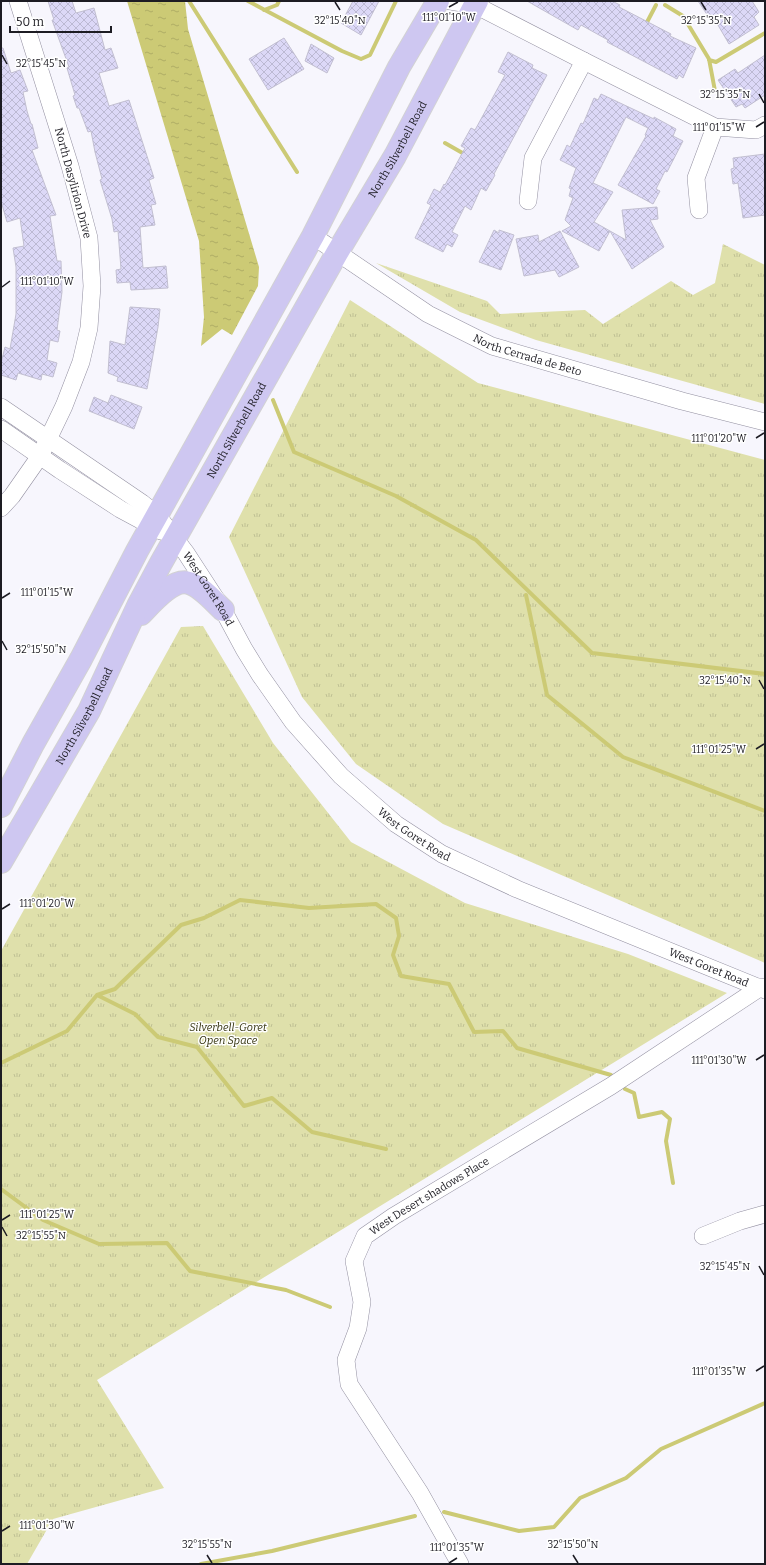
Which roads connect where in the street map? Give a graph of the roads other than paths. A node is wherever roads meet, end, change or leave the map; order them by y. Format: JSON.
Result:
{"nodes":[{"id":1,"x":18,"y":1,"type":"edge"},
{"id":2,"x":438,"y":1,"type":"edge"},
{"id":3,"x":450,"y":1,"type":"edge"},
{"id":4,"x":474,"y":2,"type":"edge"},
{"id":5,"x":584,"y":61,"type":"junction"},
{"id":6,"x":765,"y":125,"type":"edge"},
{"id":7,"x":715,"y":127,"type":"junction"},
{"id":8,"x":528,"y":201,"type":"dead end"},
{"id":9,"x":699,"y":210,"type":"dead end"},
{"id":10,"x":313,"y":236,"type":"junction"},
{"id":11,"x":336,"y":253,"type":"junction"},
{"id":12,"x":1,"y":407,"type":"edge"},
{"id":13,"x":765,"y":422,"type":"edge"},
{"id":14,"x":1,"y":429,"type":"edge"},
{"id":15,"x":48,"y":440,"type":"junction"},
{"id":16,"x":40,"y":456,"type":"junction"},
{"id":17,"x":1,"y":508,"type":"edge"},
{"id":18,"x":154,"y":521,"type":"junction"},
{"id":19,"x":175,"y":538,"type":"junction"},
{"id":20,"x":223,"y":610,"type":"junction"},
{"id":21,"x":128,"y":626,"type":"junction"},
{"id":22,"x":1,"y":806,"type":"edge"},
{"id":23,"x":1,"y":862,"type":"edge"},
{"id":24,"x":763,"y":988,"type":"edge"},
{"id":25,"x":765,"y":1214,"type":"edge"},
{"id":26,"x":703,"y":1236,"type":"dead end"},
{"id":27,"x":460,"y":1564,"type":"edge"}],
"edges":[{"from":1,"to":15,"type":"street","name":"North Dasylirion Drive"},
{"from":2,"to":10,"type":"main road"},
{"from":3,"to":4,"type":"street"},
{"from":4,"to":5,"type":"street"},
{"from":4,"to":11,"type":"main road","name":"North Silverbell Road"},
{"from":5,"to":7,"type":"street"},
{"from":5,"to":8,"type":"street"},
{"from":6,"to":7,"type":"street"},
{"from":7,"to":9,"type":"street"},
{"from":10,"to":11,"type":"street","name":"North Cerrada de Beto"},
{"from":10,"to":18,"type":"main road"},
{"from":11,"to":13,"type":"street","name":"North Cerrada de Beto"},
{"from":11,"to":19,"type":"main road","name":"North Silverbell Road"},
{"from":12,"to":15,"type":"street","name":"West Goret Road"},
{"from":14,"to":16,"type":"street","name":"West Goret Road"},
{"from":15,"to":16,"type":"street","name":"North Dasylirion Drive"},
{"from":15,"to":18,"type":"street","name":"West Goret Road"},
{"from":16,"to":17,"type":"street","name":"North Dasylirion Drive"},
{"from":16,"to":18,"type":"street","name":"West Goret Road"},
{"from":18,"to":19,"type":"street","name":"West Goret Road"},
{"from":18,"to":22,"type":"main road"},
{"from":19,"to":20,"type":"street","name":"West Goret Road"},
{"from":19,"to":21,"type":"main road","name":"North Silverbell Road"},
{"from":20,"to":21,"type":"main road"},
{"from":20,"to":24,"type":"street","name":"West Goret Road"},
{"from":21,"to":23,"type":"main road","name":"North Silverbell Road"},
{"from":24,"to":27,"type":"street","name":"West Desert shadows Place"},
{"from":25,"to":26,"type":"street"}]}
